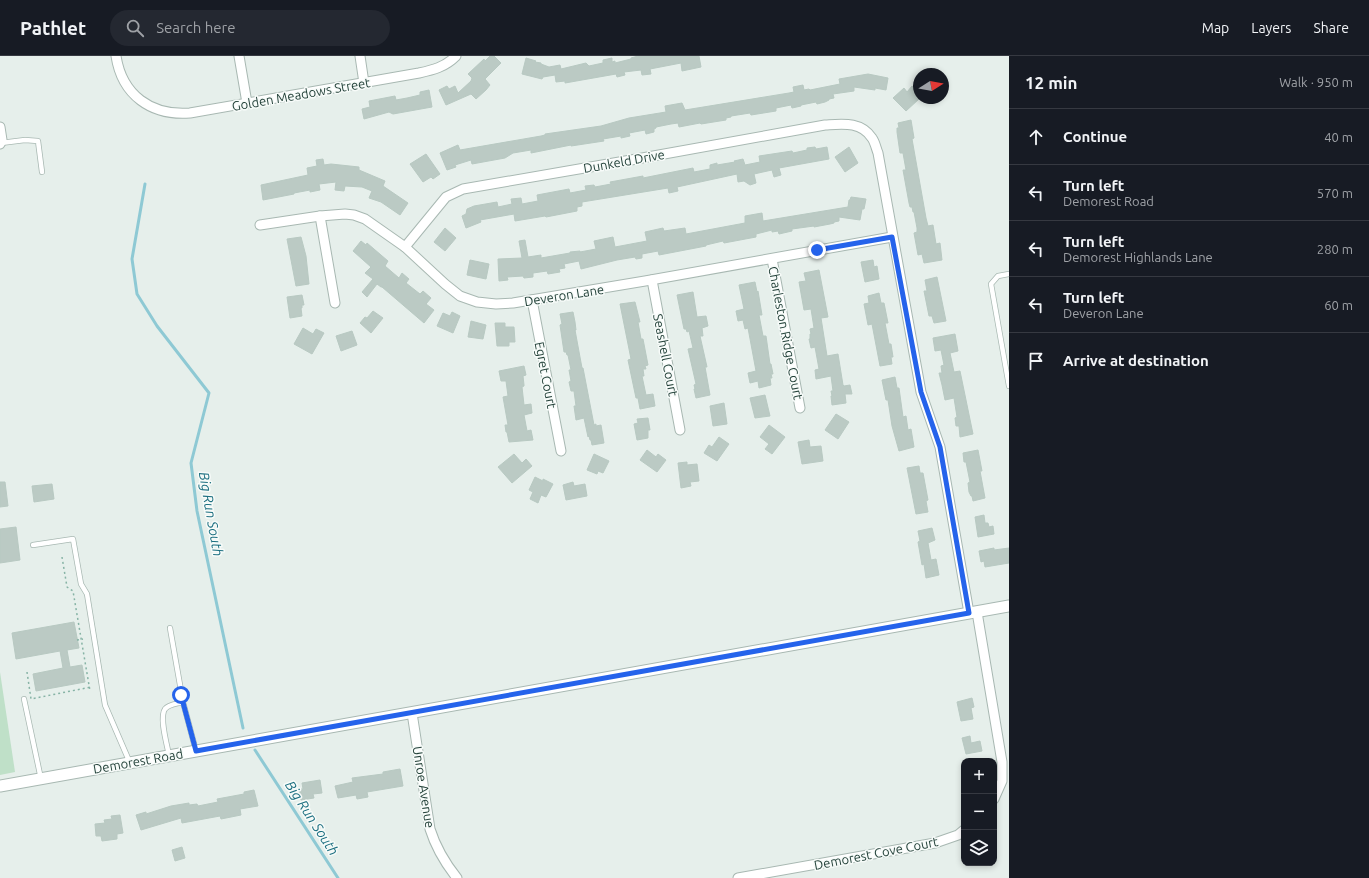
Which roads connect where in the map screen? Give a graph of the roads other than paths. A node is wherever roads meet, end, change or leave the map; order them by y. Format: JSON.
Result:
{"nodes":[{"id":1,"x":116,"y":56,"type":"edge"},
{"id":2,"x":240,"y":56,"type":"edge"},
{"id":3,"x":360,"y":56,"type":"edge"},
{"id":4,"x":456,"y":56,"type":"edge"},
{"id":5,"x":364,"y":83,"type":"junction"},
{"id":6,"x":247,"y":104,"type":"junction"},
{"id":7,"x":0,"y":127,"type":"edge"},
{"id":8,"x":1,"y":144,"type":"edge"},
{"id":9,"x":42,"y":172,"type":"dead end"},
{"id":10,"x":320,"y":216,"type":"junction"},
{"id":11,"x":260,"y":225,"type":"dead end"},
{"id":12,"x":892,"y":237,"type":"junction"},
{"id":13,"x":405,"y":247,"type":"junction"},
{"id":14,"x":772,"y":259,"type":"junction"},
{"id":15,"x":1009,"y":274,"type":"edge"},
{"id":16,"x":652,"y":280,"type":"junction"},
{"id":17,"x":532,"y":300,"type":"junction"},
{"id":18,"x":335,"y":303,"type":"dead end"},
{"id":19,"x":1009,"y":386,"type":"edge"},
{"id":20,"x":800,"y":408,"type":"dead end"},
{"id":21,"x":680,"y":430,"type":"dead end"},
{"id":22,"x":560,"y":451,"type":"dead end"},
{"id":23,"x":33,"y":545,"type":"dead end"},
{"id":24,"x":1009,"y":606,"type":"edge"},
{"id":25,"x":973,"y":612,"type":"junction"},
{"id":26,"x":170,"y":628,"type":"dead end"},
{"id":27,"x":24,"y":698,"type":"dead end"},
{"id":28,"x":183,"y":702,"type":"junction"},
{"id":29,"x":412,"y":713,"type":"junction"},
{"id":30,"x":196,"y":751,"type":"junction"},
{"id":31,"x":169,"y":756,"type":"junction"},
{"id":32,"x":130,"y":763,"type":"junction"},
{"id":33,"x":41,"y":779,"type":"junction"},
{"id":34,"x":1006,"y":783,"type":"edge"},
{"id":35,"x":0,"y":786,"type":"edge"},
{"id":36,"x":997,"y":795,"type":"edge"},
{"id":37,"x":961,"y":832,"type":"edge"},
{"id":38,"x":457,"y":878,"type":"edge"},
{"id":39,"x":738,"y":878,"type":"edge"}],
"edges":[{"from":1,"to":6,"type":"street","name":"Golden Meadows Street"},
{"from":2,"to":6,"type":"street"},
{"from":3,"to":5,"type":"street"},
{"from":4,"to":5,"type":"street","name":"Golden Meadows Street"},
{"from":5,"to":6,"type":"street","name":"Golden Meadows Street"},
{"from":7,"to":8,"type":"street"},
{"from":8,"to":9,"type":"lane"},
{"from":10,"to":11,"type":"street","name":"Deveron Lane"},
{"from":10,"to":13,"type":"street","name":"Deveron Lane"},
{"from":10,"to":18,"type":"street"},
{"from":12,"to":13,"type":"street","name":"Dunkeld Drive"},
{"from":12,"to":14,"type":"street","name":"Deveron Lane"},
{"from":12,"to":25,"type":"street"},
{"from":13,"to":17,"type":"street","name":"Deveron Lane"},
{"from":14,"to":16,"type":"street","name":"Deveron Lane"},
{"from":14,"to":20,"type":"street","name":"Charleston Ridge Court"},
{"from":15,"to":19,"type":"lane"},
{"from":16,"to":17,"type":"street","name":"Deveron Lane"},
{"from":16,"to":21,"type":"street","name":"Seashell Court"},
{"from":17,"to":22,"type":"street","name":"Egret Court"},
{"from":23,"to":32,"type":"lane"},
{"from":24,"to":25,"type":"street","name":"Demorest Road"},
{"from":25,"to":29,"type":"street","name":"Demorest Road"},
{"from":25,"to":34,"type":"street"},
{"from":26,"to":28,"type":"lane"},
{"from":27,"to":33,"type":"lane"},
{"from":28,"to":30,"type":"lane"},
{"from":28,"to":31,"type":"lane"},
{"from":29,"to":30,"type":"street","name":"Demorest Road"},
{"from":29,"to":38,"type":"street","name":"Unroe Avenue"},
{"from":30,"to":31,"type":"street","name":"Demorest Road"},
{"from":31,"to":32,"type":"street","name":"Demorest Road"},
{"from":32,"to":33,"type":"street","name":"Demorest Road"},
{"from":33,"to":35,"type":"street","name":"Demorest Road"},
{"from":34,"to":36,"type":"street"},
{"from":37,"to":39,"type":"street","name":"Demorest Cove Court"}]}
